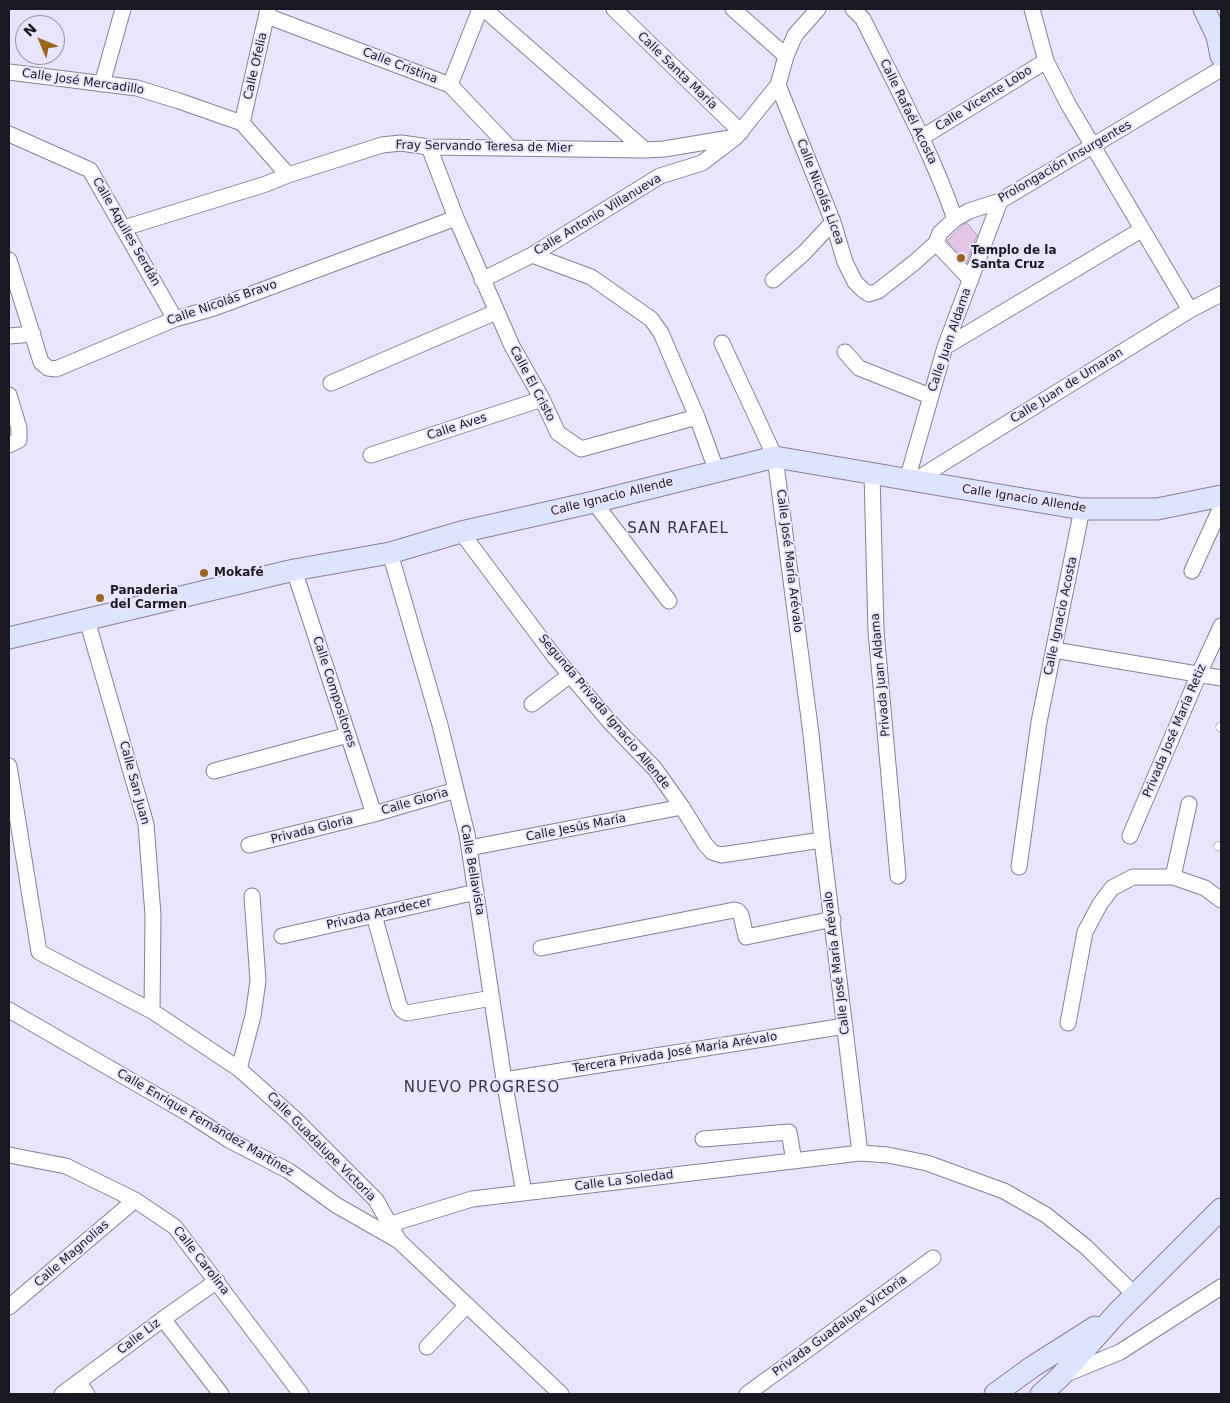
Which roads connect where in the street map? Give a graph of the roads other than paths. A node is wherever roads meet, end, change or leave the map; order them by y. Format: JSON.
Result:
{"nodes":[{"id":1,"x":123,"y":9,"type":"edge"},
{"id":2,"x":480,"y":9,"type":"edge"},
{"id":3,"x":484,"y":9,"type":"edge"},
{"id":4,"x":614,"y":9,"type":"edge"},
{"id":5,"x":733,"y":9,"type":"edge"},
{"id":6,"x":818,"y":9,"type":"edge"},
{"id":7,"x":853,"y":9,"type":"edge"},
{"id":8,"x":1032,"y":9,"type":"edge"},
{"id":9,"x":1204,"y":9,"type":"edge"},
{"id":10,"x":268,"y":13,"type":"edge"},
{"id":11,"x":1220,"y":44,"type":"edge"},
{"id":12,"x":786,"y":56,"type":"junction"},
{"id":13,"x":1046,"y":60,"type":"junction"},
{"id":14,"x":1221,"y":70,"type":"edge"},
{"id":15,"x":9,"y":72,"type":"edge"},
{"id":16,"x":102,"y":84,"type":"junction"},
{"id":17,"x":450,"y":85,"type":"junction"},
{"id":18,"x":778,"y":85,"type":"junction"},
{"id":19,"x":242,"y":122,"type":"junction"},
{"id":20,"x":9,"y":134,"type":"edge"},
{"id":21,"x":738,"y":135,"type":"junction"},
{"id":22,"x":921,"y":138,"type":"junction"},
{"id":23,"x":1092,"y":146,"type":"junction"},
{"id":24,"x":429,"y":147,"type":"junction"},
{"id":25,"x":510,"y":148,"type":"junction"},
{"id":26,"x":664,"y":149,"type":"junction"},
{"id":27,"x":645,"y":150,"type":"junction"},
{"id":28,"x":288,"y":175,"type":"junction"},
{"id":29,"x":660,"y":176,"type":"junction"},
{"id":30,"x":1000,"y":201,"type":"junction"},
{"id":31,"x":456,"y":218,"type":"junction"},
{"id":32,"x":955,"y":219,"type":"junction"},
{"id":33,"x":833,"y":222,"type":"junction"},
{"id":34,"x":124,"y":228,"type":"junction"},
{"id":35,"x":1141,"y":230,"type":"junction"},
{"id":36,"x":936,"y":243,"type":"junction"},
{"id":37,"x":532,"y":254,"type":"junction"},
{"id":38,"x":9,"y":260,"type":"edge"},
{"id":39,"x":482,"y":280,"type":"junction"},
{"id":40,"x":773,"y":280,"type":"dead end"},
{"id":41,"x":971,"y":280,"type":"junction"},
{"id":42,"x":869,"y":294,"type":"joint"},
{"id":43,"x":1221,"y":294,"type":"edge"},
{"id":44,"x":1190,"y":310,"type":"junction"},
{"id":45,"x":496,"y":312,"type":"junction"},
{"id":46,"x":175,"y":319,"type":"junction"},
{"id":47,"x":33,"y":334,"type":"junction"},
{"id":48,"x":9,"y":336,"type":"edge"},
{"id":49,"x":722,"y":343,"type":"dead end"},
{"id":50,"x":946,"y":347,"type":"junction"},
{"id":51,"x":845,"y":352,"type":"dead end"},
{"id":52,"x":331,"y":382,"type":"dead end"},
{"id":53,"x":9,"y":395,"type":"edge"},
{"id":54,"x":930,"y":396,"type":"junction"},
{"id":55,"x":542,"y":400,"type":"junction"},
{"id":56,"x":697,"y":417,"type":"junction"},
{"id":57,"x":9,"y":446,"type":"edge"},
{"id":58,"x":371,"y":456,"type":"dead end"},
{"id":59,"x":775,"y":457,"type":"junction"},
{"id":60,"x":717,"y":472,"type":"junction"},
{"id":61,"x":872,"y":474,"type":"junction"},
{"id":62,"x":911,"y":480,"type":"junction"},
{"id":63,"x":1221,"y":496,"type":"edge"},
{"id":64,"x":594,"y":502,"type":"junction"},
{"id":65,"x":1221,"y":507,"type":"edge"},
{"id":66,"x":1082,"y":509,"type":"junction"},
{"id":67,"x":462,"y":532,"type":"junction"},
{"id":68,"x":390,"y":553,"type":"junction"},
{"id":69,"x":294,"y":570,"type":"junction"},
{"id":70,"x":1192,"y":571,"type":"dead end"},
{"id":71,"x":669,"y":601,"type":"dead end"},
{"id":72,"x":87,"y":620,"type":"junction"},
{"id":73,"x":1221,"y":626,"type":"edge"},
{"id":74,"x":9,"y":638,"type":"edge"},
{"id":75,"x":1054,"y":650,"type":"junction"},
{"id":76,"x":1198,"y":674,"type":"junction"},
{"id":77,"x":570,"y":675,"type":"junction"},
{"id":78,"x":1221,"y":678,"type":"edge"},
{"id":79,"x":532,"y":704,"type":"dead end"},
{"id":80,"x":348,"y":735,"type":"junction"},
{"id":81,"x":9,"y":766,"type":"edge"},
{"id":82,"x":214,"y":771,"type":"dead end"},
{"id":83,"x":456,"y":790,"type":"junction"},
{"id":84,"x":1189,"y":804,"type":"dead end"},
{"id":85,"x":12,"y":806,"type":"edge"},
{"id":86,"x":682,"y":808,"type":"junction"},
{"id":87,"x":374,"y":814,"type":"junction"},
{"id":88,"x":1130,"y":836,"type":"dead end"},
{"id":89,"x":822,"y":840,"type":"junction"},
{"id":90,"x":249,"y":846,"type":"dead end"},
{"id":91,"x":469,"y":848,"type":"junction"},
{"id":92,"x":1019,"y":867,"type":"dead end"},
{"id":93,"x":898,"y":876,"type":"dead end"},
{"id":94,"x":1173,"y":876,"type":"junction"},
{"id":95,"x":476,"y":892,"type":"junction"},
{"id":96,"x":252,"y":896,"type":"dead end"},
{"id":97,"x":1221,"y":900,"type":"edge"},
{"id":98,"x":374,"y":915,"type":"junction"},
{"id":99,"x":832,"y":920,"type":"junction"},
{"id":100,"x":282,"y":936,"type":"dead end"},
{"id":101,"x":541,"y":948,"type":"dead end"},
{"id":102,"x":492,"y":998,"type":"junction"},
{"id":103,"x":9,"y":1010,"type":"edge"},
{"id":104,"x":152,"y":1011,"type":"junction"},
{"id":105,"x":1068,"y":1023,"type":"dead end"},
{"id":106,"x":845,"y":1026,"type":"junction"},
{"id":107,"x":239,"y":1068,"type":"junction"},
{"id":108,"x":504,"y":1080,"type":"junction"},
{"id":109,"x":703,"y":1139,"type":"dead end"},
{"id":110,"x":860,"y":1153,"type":"junction"},
{"id":111,"x":12,"y":1158,"type":"edge"},
{"id":112,"x":794,"y":1161,"type":"junction"},
{"id":113,"x":524,"y":1193,"type":"junction"},
{"id":114,"x":135,"y":1200,"type":"junction"},
{"id":115,"x":1221,"y":1209,"type":"edge"},
{"id":116,"x":390,"y":1224,"type":"junction"},
{"id":117,"x":399,"y":1240,"type":"junction"},
{"id":118,"x":933,"y":1258,"type":"dead end"},
{"id":119,"x":217,"y":1281,"type":"junction"},
{"id":120,"x":1221,"y":1287,"type":"edge"},
{"id":121,"x":1135,"y":1295,"type":"junction"},
{"id":122,"x":467,"y":1305,"type":"junction"},
{"id":123,"x":9,"y":1308,"type":"edge"},
{"id":124,"x":1118,"y":1312,"type":"junction"},
{"id":125,"x":162,"y":1319,"type":"junction"},
{"id":126,"x":427,"y":1347,"type":"dead end"},
{"id":127,"x":1032,"y":1367,"type":"junction"},
{"id":128,"x":78,"y":1382,"type":"junction"},
{"id":129,"x":1049,"y":1387,"type":"edge"},
{"id":130,"x":62,"y":1394,"type":"edge"},
{"id":131,"x":88,"y":1394,"type":"edge"},
{"id":132,"x":221,"y":1394,"type":"edge"},
{"id":133,"x":301,"y":1394,"type":"edge"},
{"id":134,"x":561,"y":1394,"type":"edge"},
{"id":135,"x":747,"y":1394,"type":"edge"},
{"id":136,"x":996,"y":1394,"type":"edge"}],
"edges":[{"from":1,"to":16,"type":"street"},
{"from":2,"to":17,"type":"street"},
{"from":3,"to":27,"type":"street"},
{"from":4,"to":21,"type":"street","name":"Calle Santa María"},
{"from":5,"to":12,"type":"street"},
{"from":6,"to":12,"type":"street","name":"Calle Antonio Villanueva"},
{"from":7,"to":22,"type":"street","name":"Calle Rafaél Acosta"},
{"from":8,"to":13,"type":"street"},
{"from":9,"to":11,"type":"street"},
{"from":10,"to":17,"type":"street","name":"Calle Cristina"},
{"from":10,"to":19,"type":"street","name":"Calle Ofelia"},
{"from":12,"to":18,"type":"street","name":"Calle Antonio Villanueva"},
{"from":13,"to":22,"type":"street","name":"Calle Vicente Lobo"},
{"from":13,"to":23,"type":"street"},
{"from":14,"to":23,"type":"street","name":"Prolongación Insurgentes"},
{"from":15,"to":16,"type":"street","name":"Calle José Mercadillo"},
{"from":16,"to":19,"type":"street","name":"Calle José Mercadillo"},
{"from":17,"to":25,"type":"street","name":"Calle Cristina"},
{"from":18,"to":21,"type":"street","name":"Calle Antonio Villanueva"},
{"from":18,"to":33,"type":"street","name":"Calle Nicolás Licea"},
{"from":19,"to":28,"type":"street"},
{"from":20,"to":34,"type":"street","name":"Calle Aquiles Serdán"},
{"from":21,"to":26,"type":"street","name":"Fray Servando Teresa de Mier"},
{"from":21,"to":29,"type":"street","name":"Calle Antonio Villanueva"},
{"from":22,"to":32,"type":"street","name":"Calle Rafaél Acosta"},
{"from":23,"to":30,"type":"street","name":"Prolongación Insurgentes"},
{"from":23,"to":35,"type":"street"},
{"from":24,"to":25,"type":"street","name":"Fray Servando Teresa de Mier"},
{"from":24,"to":28,"type":"street","name":"Fray Servando Teresa de Mier"},
{"from":24,"to":31,"type":"street","name":"Calle El Cristo"},
{"from":25,"to":27,"type":"street","name":"Fray Servando Teresa de Mier"},
{"from":26,"to":27,"type":"street","name":"Fray Servando Teresa de Mier"},
{"from":26,"to":29,"type":"street"},
{"from":28,"to":34,"type":"street","name":"Fray Servando Teresa de Mier"},
{"from":29,"to":37,"type":"street","name":"Calle Antonio Villanueva"},
{"from":30,"to":32,"type":"street","name":"Prolongación Insurgentes"},
{"from":30,"to":41,"type":"street","name":"Calle Juan Aldama"},
{"from":31,"to":39,"type":"street","name":"Calle El Cristo"},
{"from":31,"to":46,"type":"street","name":"Calle Nicolás Bravo"},
{"from":32,"to":36,"type":"street","name":"Prolongación Insurgentes"},
{"from":33,"to":40,"type":"street"},
{"from":33,"to":42,"type":"street","name":"Calle Nicolás Licea"},
{"from":34,"to":46,"type":"street","name":"Calle Aquiles Serdán"},
{"from":35,"to":44,"type":"street"},
{"from":35,"to":50,"type":"street"},
{"from":36,"to":41,"type":"street"},
{"from":36,"to":42,"type":"street","name":"Prolongación Insurgentes"},
{"from":37,"to":39,"type":"street","name":"Calle Antonio Villanueva"},
{"from":37,"to":56,"type":"street"},
{"from":38,"to":47,"type":"street","name":"Calle Nicolás Bravo"},
{"from":39,"to":45,"type":"street","name":"Calle El Cristo"},
{"from":41,"to":50,"type":"street","name":"Calle Juan Aldama"},
{"from":43,"to":44,"type":"street","name":"Calle Juan de Umaran"},
{"from":44,"to":62,"type":"street","name":"Calle Juan de Umaran"},
{"from":45,"to":52,"type":"street"},
{"from":45,"to":55,"type":"street","name":"Calle El Cristo"},
{"from":46,"to":47,"type":"street","name":"Calle Nicolás Bravo"},
{"from":47,"to":48,"type":"street"},
{"from":49,"to":59,"type":"street","name":"Calle José María Arévalo"},
{"from":50,"to":54,"type":"street","name":"Calle Juan Aldama"},
{"from":51,"to":54,"type":"street"},
{"from":53,"to":57,"type":"street"},
{"from":54,"to":62,"type":"street","name":"Calle Juan Aldama"},
{"from":55,"to":56,"type":"street","name":"Calle El Cristo"},
{"from":55,"to":58,"type":"street","name":"Calle Aves"},
{"from":56,"to":60,"type":"street"},
{"from":59,"to":60,"type":"street","name":"Calle Ignacio Allende"},
{"from":59,"to":61,"type":"street","name":"Calle Ignacio Allende"},
{"from":59,"to":89,"type":"street","name":"Calle José María Arévalo"},
{"from":60,"to":64,"type":"street","name":"Calle Ignacio Allende"},
{"from":61,"to":62,"type":"street","name":"Calle Ignacio Allende"},
{"from":61,"to":93,"type":"street","name":"Privada Juan Aldama"},
{"from":62,"to":66,"type":"street","name":"Calle Ignacio Allende"},
{"from":63,"to":66,"type":"street","name":"Calle Ignacio Allende"},
{"from":64,"to":67,"type":"street","name":"Calle Ignacio Allende"},
{"from":64,"to":71,"type":"street"},
{"from":65,"to":70,"type":"street"},
{"from":66,"to":75,"type":"street","name":"Calle Ignacio Acosta"},
{"from":67,"to":68,"type":"street","name":"Calle Ignacio Allende"},
{"from":67,"to":77,"type":"street","name":"Segunda Privada Ignacio Allende"},
{"from":68,"to":69,"type":"street","name":"Calle Ignacio Allende"},
{"from":68,"to":83,"type":"street","name":"Calle Bellavista"},
{"from":69,"to":72,"type":"street","name":"Calle Ignacio Allende"},
{"from":69,"to":80,"type":"street","name":"Calle Compositores"},
{"from":72,"to":74,"type":"street","name":"Calle Ignacio Allende"},
{"from":72,"to":104,"type":"street","name":"Calle San Juan"},
{"from":73,"to":76,"type":"street","name":"Privada José María Retiz"},
{"from":75,"to":76,"type":"street"},
{"from":75,"to":92,"type":"street","name":"Calle Ignacio Acosta"},
{"from":76,"to":78,"type":"street"},
{"from":76,"to":88,"type":"street","name":"Privada José María Retiz"},
{"from":77,"to":79,"type":"street"},
{"from":77,"to":86,"type":"street","name":"Segunda Privada Ignacio Allende"},
{"from":80,"to":82,"type":"street"},
{"from":80,"to":87,"type":"street","name":"Calle Compositores"},
{"from":81,"to":85,"type":"street"},
{"from":83,"to":87,"type":"street","name":"Calle Gloria"},
{"from":83,"to":91,"type":"street","name":"Calle Bellavista"},
{"from":84,"to":94,"type":"street"},
{"from":85,"to":104,"type":"street","name":"Calle Guadalupe Victoria"},
{"from":86,"to":89,"type":"street","name":"Segunda Privada Ignacio Allende"},
{"from":86,"to":91,"type":"street","name":"Calle Jesús María"},
{"from":87,"to":90,"type":"street","name":"Privada Gloria"},
{"from":89,"to":99,"type":"street","name":"Calle José María Arévalo"},
{"from":91,"to":95,"type":"street","name":"Calle Bellavista"},
{"from":94,"to":97,"type":"street"},
{"from":94,"to":105,"type":"street"},
{"from":95,"to":98,"type":"street","name":"Privada Atardecer"},
{"from":95,"to":102,"type":"street","name":"Calle Bellavista"},
{"from":96,"to":107,"type":"street"},
{"from":98,"to":100,"type":"street","name":"Privada Atardecer"},
{"from":98,"to":102,"type":"street"},
{"from":99,"to":101,"type":"street"},
{"from":99,"to":106,"type":"street","name":"Calle José María Arévalo"},
{"from":102,"to":108,"type":"street","name":"Calle Bellavista"},
{"from":103,"to":117,"type":"street","name":"Calle Enrique Fernández Martínez"},
{"from":104,"to":107,"type":"street","name":"Calle Guadalupe Victoria"},
{"from":106,"to":108,"type":"street","name":"Tercera Privada José María Arévalo"},
{"from":106,"to":110,"type":"street","name":"Calle José María Arévalo"},
{"from":107,"to":116,"type":"street","name":"Calle Guadalupe Victoria"},
{"from":108,"to":113,"type":"street","name":"Calle Bellavista"},
{"from":109,"to":112,"type":"street"},
{"from":110,"to":112,"type":"street","name":"Calle La Soledad"},
{"from":110,"to":121,"type":"street"},
{"from":111,"to":114,"type":"street","name":"Calle Carolina"},
{"from":112,"to":113,"type":"street","name":"Calle La Soledad"},
{"from":113,"to":116,"type":"street","name":"Calle La Soledad"},
{"from":114,"to":119,"type":"street","name":"Calle Carolina"},
{"from":114,"to":123,"type":"street","name":"Calle Magnolias"},
{"from":115,"to":121,"type":"street"},
{"from":116,"to":117,"type":"street","name":"Calle Guadalupe Victoria"},
{"from":117,"to":122,"type":"street","name":"Calle Guadalupe Victoria"},
{"from":118,"to":135,"type":"street","name":"Privada Guadalupe Victoria"},
{"from":119,"to":125,"type":"street","name":"Calle Liz"},
{"from":119,"to":133,"type":"street","name":"Calle Carolina"},
{"from":120,"to":129,"type":"street"},
{"from":121,"to":124,"type":"street"},
{"from":122,"to":126,"type":"street"},
{"from":122,"to":134,"type":"street","name":"Calle Guadalupe Victoria"},
{"from":124,"to":127,"type":"street"},
{"from":124,"to":129,"type":"street"},
{"from":125,"to":128,"type":"street","name":"Calle Liz"},
{"from":125,"to":132,"type":"street"},
{"from":127,"to":129,"type":"street"},
{"from":127,"to":136,"type":"street"},
{"from":128,"to":130,"type":"street","name":"Calle Liz"},
{"from":128,"to":131,"type":"street"}]}
